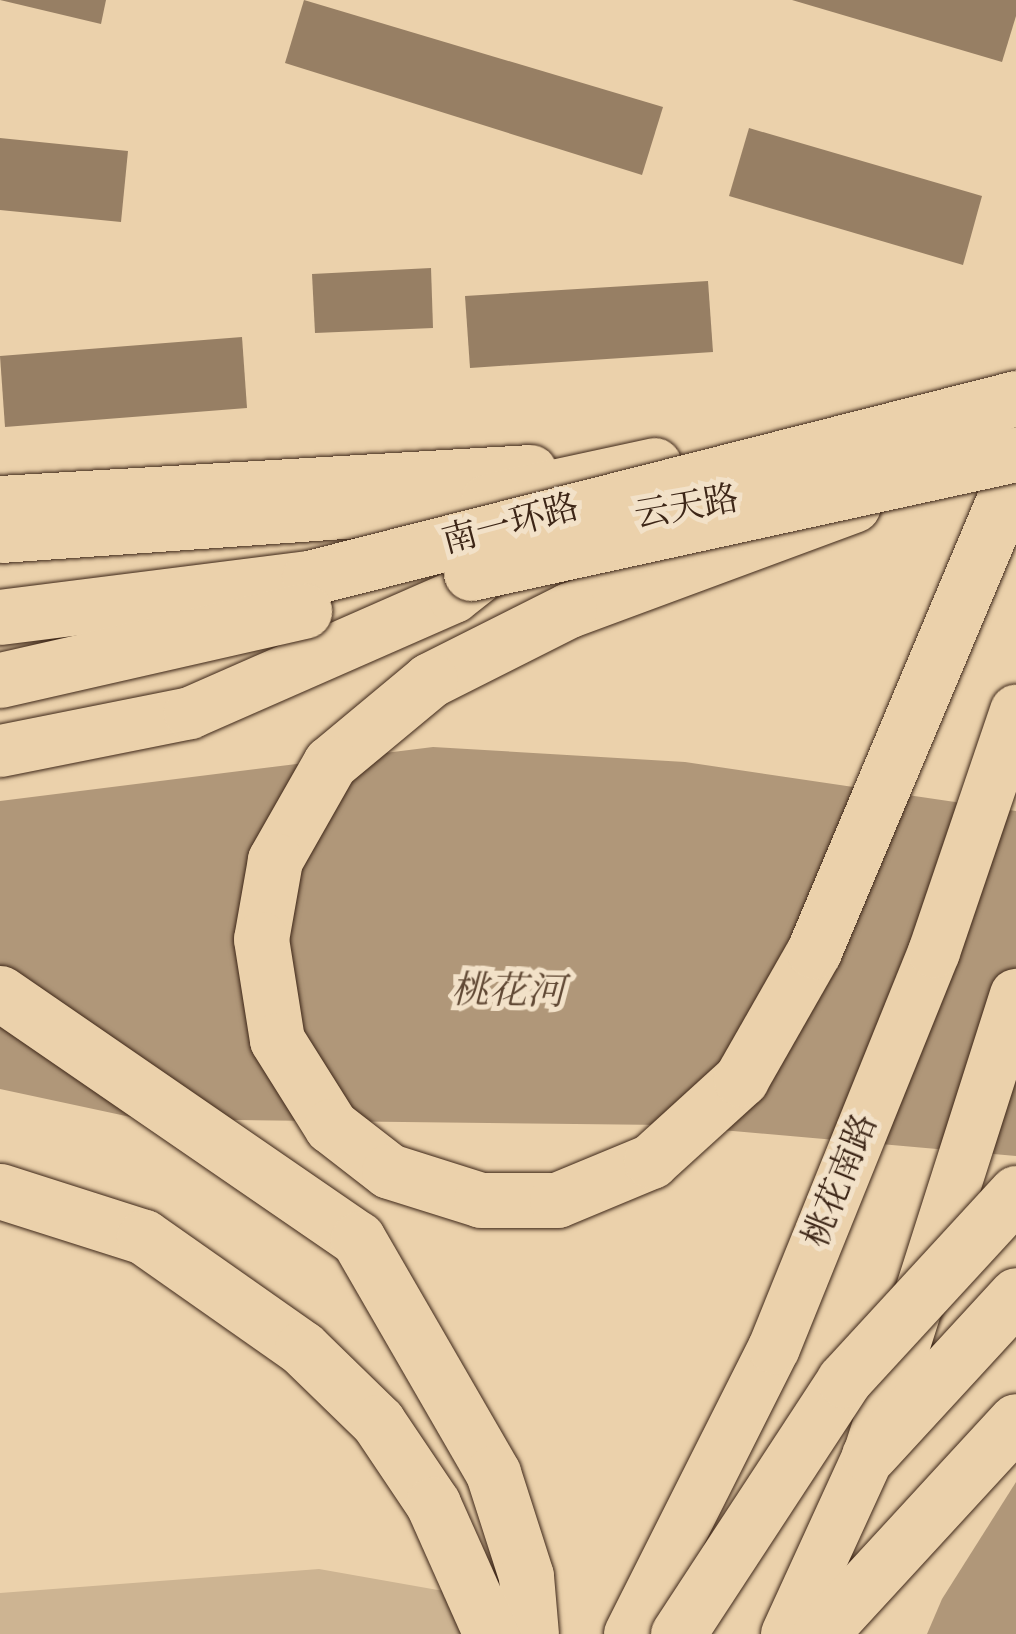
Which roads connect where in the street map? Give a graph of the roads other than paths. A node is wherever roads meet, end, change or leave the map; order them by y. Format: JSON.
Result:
{"nodes":[{"id":1,"x":1016,"y":398,"type":"edge"},
{"id":2,"x":1016,"y":453,"type":"edge"},
{"id":3,"x":657,"y":464,"type":"joint"},
{"id":4,"x":940,"y":470,"type":"junction"},
{"id":5,"x":1016,"y":472,"type":"edge"},
{"id":6,"x":4,"y":524,"type":"edge"},
{"id":7,"x":530,"y":538,"type":"junction"},
{"id":8,"x":0,"y":602,"type":"edge"},
{"id":9,"x":0,"y":617,"type":"edge"},
{"id":10,"x":0,"y":680,"type":"edge"},
{"id":11,"x":1016,"y":711,"type":"edge"},
{"id":12,"x":0,"y":752,"type":"edge"},
{"id":13,"x":0,"y":992,"type":"edge"},
{"id":14,"x":1016,"y":994,"type":"edge"},
{"id":15,"x":0,"y":1191,"type":"edge"},
{"id":16,"x":1016,"y":1193,"type":"edge"},
{"id":17,"x":1006,"y":1301,"type":"edge"},
{"id":18,"x":1016,"y":1421,"type":"edge"},
{"id":19,"x":870,"y":1454,"type":"junction"},
{"id":20,"x":491,"y":1634,"type":"edge"},
{"id":21,"x":531,"y":1634,"type":"edge"},
{"id":22,"x":630,"y":1634,"type":"edge"},
{"id":23,"x":678,"y":1634,"type":"edge"},
{"id":24,"x":787,"y":1634,"type":"edge"},
{"id":25,"x":820,"y":1634,"type":"edge"}],
"edges":[{"from":1,"to":3,"type":"main road","name":"云天路"},
{"from":1,"to":9,"type":"highway","name":"南一环路","bridge":true},
{"from":2,"to":4,"type":"highway","name":"南一环路","bridge":true},
{"from":2,"to":7,"type":"main road","name":"云天路"},
{"from":3,"to":6,"type":"highway"},
{"from":4,"to":5,"type":"highway","bridge":true},
{"from":4,"to":10,"type":"highway","name":"南一环路","bridge":true},
{"from":7,"to":8,"type":"main road","name":"云天路"},
{"from":7,"to":12,"type":"main road"},
{"from":11,"to":22,"type":"main road","name":"桃花南路"},
{"from":13,"to":21,"type":"highway"},
{"from":14,"to":19,"type":"main road"},
{"from":15,"to":20,"type":"highway"},
{"from":16,"to":23,"type":"highway","bridge":true},
{"from":17,"to":19,"type":"highway"},
{"from":18,"to":25,"type":"highway"},
{"from":19,"to":24,"type":"main road"}]}
